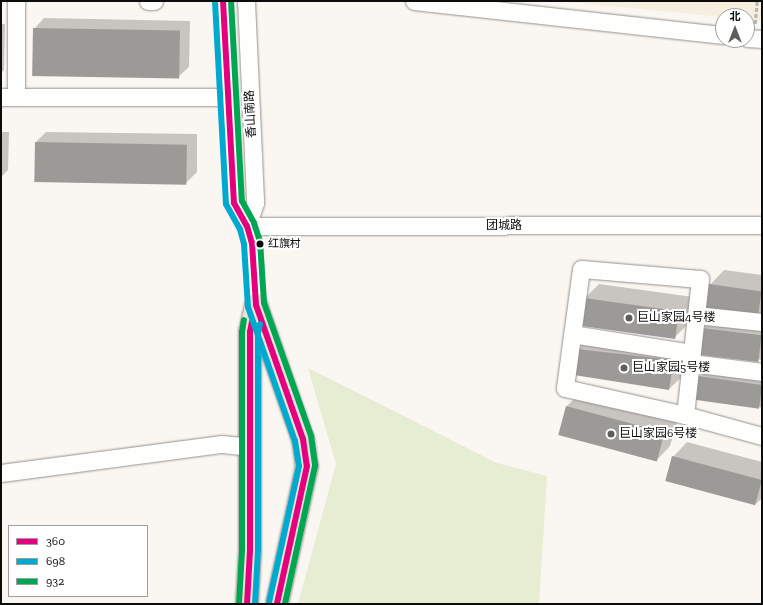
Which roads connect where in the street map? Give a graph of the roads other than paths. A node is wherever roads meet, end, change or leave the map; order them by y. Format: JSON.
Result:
{"nodes":[{"id":1,"x":16,"y":1,"type":"edge"},
{"id":2,"x":148,"y":1,"type":"edge"},
{"id":3,"x":154,"y":1,"type":"edge"},
{"id":4,"x":223,"y":1,"type":"edge"},
{"id":5,"x":246,"y":1,"type":"edge"},
{"id":6,"x":414,"y":1,"type":"edge"},
{"id":7,"x":715,"y":34,"type":"edge"},
{"id":8,"x":8,"y":97,"type":"edge"},
{"id":9,"x":229,"y":97,"type":"junction"},
{"id":10,"x":762,"y":225,"type":"edge"},
{"id":11,"x":247,"y":226,"type":"junction"},
{"id":12,"x":256,"y":305,"type":"junction"},
{"id":13,"x":696,"y":315,"type":"junction"},
{"id":14,"x":762,"y":322,"type":"edge"},
{"id":15,"x":572,"y":334,"type":"junction"},
{"id":16,"x":692,"y":358,"type":"junction"},
{"id":17,"x":762,"y":372,"type":"edge"},
{"id":18,"x":686,"y":416,"type":"junction"},
{"id":19,"x":762,"y":436,"type":"edge"},
{"id":20,"x":249,"y":447,"type":"junction"},
{"id":21,"x":1,"y":472,"type":"edge"},
{"id":22,"x":247,"y":604,"type":"edge"},
{"id":23,"x":277,"y":604,"type":"edge"}],
"edges":[{"from":1,"to":8,"type":"street"},
{"from":2,"to":3,"type":"street"},
{"from":4,"to":9,"type":"street","name":"香山南路"},
{"from":5,"to":11,"type":"street","name":"香山南路"},
{"from":6,"to":7,"type":"street"},
{"from":8,"to":9,"type":"street"},
{"from":9,"to":11,"type":"street","name":"香山南路"},
{"from":10,"to":11,"type":"street","name":"团城路"},
{"from":11,"to":12,"type":"street","name":"香山南路"},
{"from":12,"to":20,"type":"main road","name":"香山南路"},
{"from":12,"to":23,"type":"main road","name":"香山南路"},
{"from":13,"to":14,"type":"street"},
{"from":13,"to":15,"type":"street"},
{"from":13,"to":16,"type":"street"},
{"from":15,"to":16,"type":"street"},
{"from":15,"to":18,"type":"street"},
{"from":16,"to":17,"type":"street"},
{"from":16,"to":18,"type":"street"},
{"from":18,"to":19,"type":"street"},
{"from":20,"to":21,"type":"street"},
{"from":20,"to":22,"type":"main road","name":"香山南路"}]}
